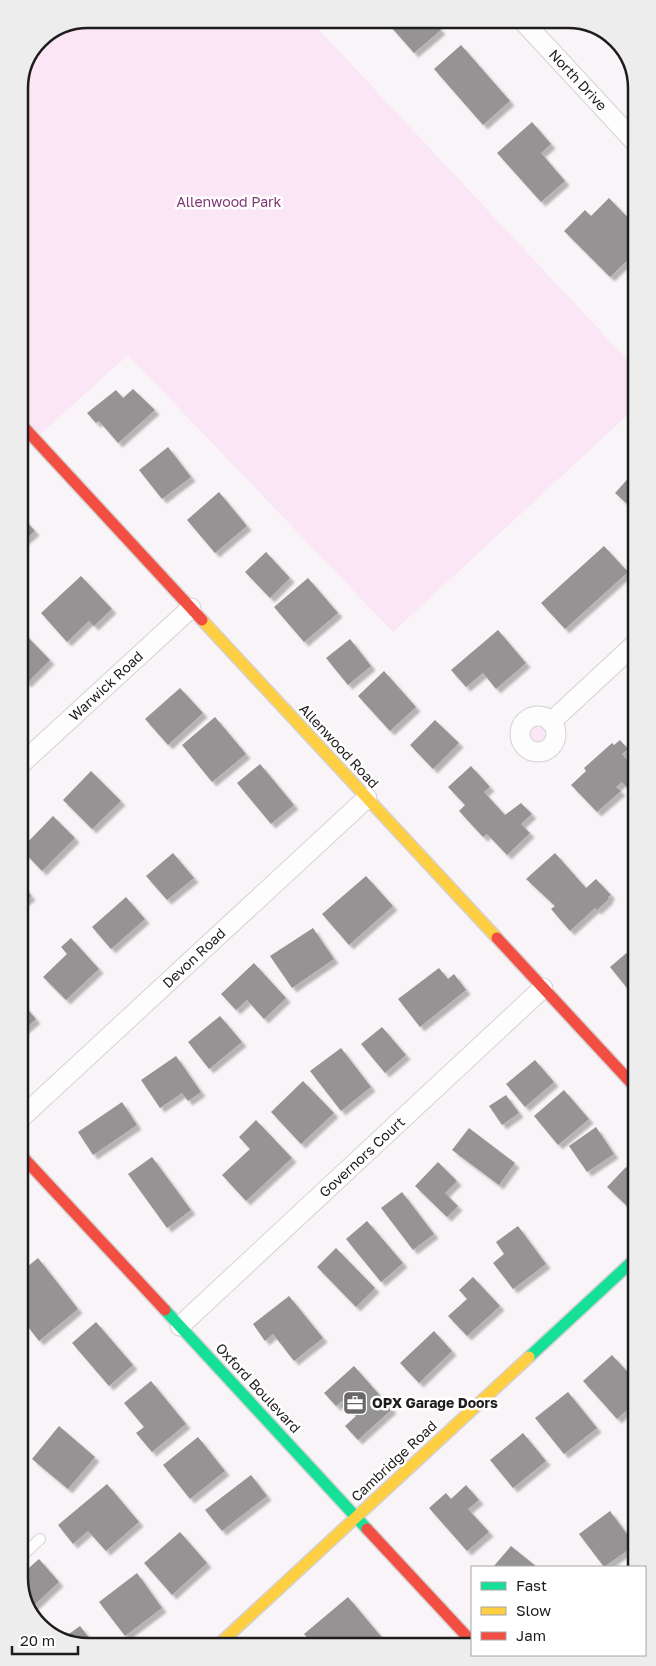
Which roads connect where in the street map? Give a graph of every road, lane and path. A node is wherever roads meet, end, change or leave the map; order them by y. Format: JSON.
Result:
{"nodes":[{"id":1,"x":529,"y":28,"type":"edge"},
{"id":2,"x":628,"y":135,"type":"edge"},
{"id":3,"x":28,"y":432,"type":"edge"},
{"id":4,"x":191,"y":608,"type":"junction"},
{"id":5,"x":628,"y":650,"type":"edge"},
{"id":6,"x":551,"y":722,"type":"dead end"},
{"id":7,"x":28,"y":758,"type":"edge"},
{"id":8,"x":367,"y":798,"type":"junction"},
{"id":9,"x":543,"y":988,"type":"junction"},
{"id":10,"x":628,"y":1079,"type":"edge"},
{"id":11,"x":28,"y":1112,"type":"edge"},
{"id":12,"x":28,"y":1163,"type":"edge"},
{"id":13,"x":628,"y":1265,"type":"edge"},
{"id":14,"x":180,"y":1326,"type":"junction"},
{"id":15,"x":356,"y":1517,"type":"junction"},
{"id":16,"x":40,"y":1539,"type":"dead end"},
{"id":17,"x":28,"y":1550,"type":"edge"},
{"id":18,"x":226,"y":1638,"type":"edge"},
{"id":19,"x":468,"y":1638,"type":"edge"}],
"edges":[{"from":1,"to":2,"type":"street","name":"North Drive"},
{"from":3,"to":4,"type":"street","name":"Allenwood Road"},
{"from":4,"to":7,"type":"street","name":"Warwick Road"},
{"from":4,"to":8,"type":"street","name":"Allenwood Road"},
{"from":5,"to":6,"type":"street"},
{"from":8,"to":9,"type":"street","name":"Allenwood Road"},
{"from":8,"to":11,"type":"street","name":"Devon Road"},
{"from":9,"to":10,"type":"street","name":"Allenwood Road"},
{"from":9,"to":14,"type":"street","name":"Governors Court"},
{"from":12,"to":14,"type":"street","name":"Oxford Boulevard"},
{"from":13,"to":15,"type":"street","name":"Cambridge Road"},
{"from":14,"to":15,"type":"street","name":"Oxford Boulevard"},
{"from":15,"to":18,"type":"street","name":"Cambridge Road"},
{"from":15,"to":19,"type":"street","name":"Oxford Boulevard"},
{"from":16,"to":17,"type":"lane"}]}
